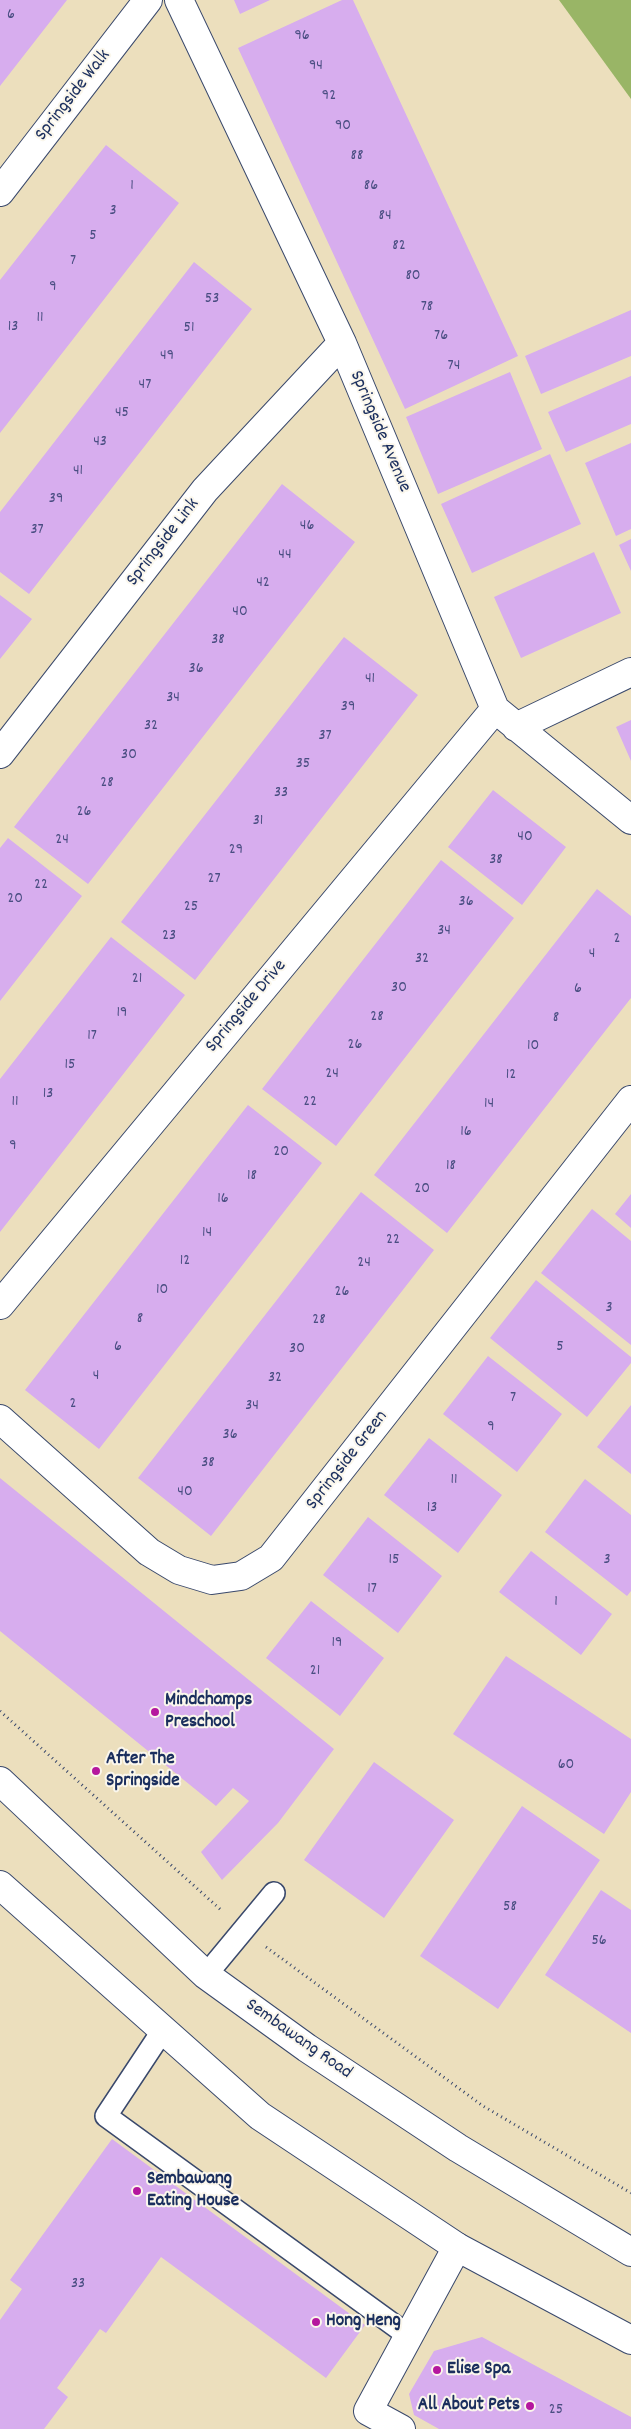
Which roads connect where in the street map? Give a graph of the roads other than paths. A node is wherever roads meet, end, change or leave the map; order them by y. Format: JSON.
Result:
{"nodes":[{"id":1,"x":148,"y":0,"type":"edge"},
{"id":2,"x":179,"y":0,"type":"edge"},
{"id":3,"x":0,"y":192,"type":"edge"},
{"id":4,"x":342,"y":343,"type":"junction"},
{"id":5,"x":631,"y":672,"type":"edge"},
{"id":6,"x":494,"y":709,"type":"junction"},
{"id":7,"x":516,"y":727,"type":"junction"},
{"id":8,"x":0,"y":754,"type":"edge"},
{"id":9,"x":631,"y":820,"type":"edge"},
{"id":10,"x":631,"y":1100,"type":"edge"},
{"id":11,"x":0,"y":1304,"type":"edge"},
{"id":12,"x":0,"y":1419,"type":"edge"},
{"id":13,"x":0,"y":1780,"type":"edge"},
{"id":14,"x":0,"y":1885,"type":"edge"},
{"id":15,"x":274,"y":1893,"type":"dead end"},
{"id":16,"x":206,"y":1975,"type":"junction"},
{"id":17,"x":163,"y":2030,"type":"junction"},
{"id":18,"x":457,"y":2247,"type":"junction"},
{"id":19,"x":631,"y":2252,"type":"edge"},
{"id":20,"x":408,"y":2336,"type":"junction"},
{"id":21,"x":631,"y":2340,"type":"edge"},
{"id":22,"x":401,"y":2429,"type":"edge"}],
"edges":[{"from":1,"to":3,"type":"street","name":"Springside Walk"},
{"from":2,"to":4,"type":"street","name":"Springside Avenue"},
{"from":4,"to":6,"type":"street","name":"Springside Avenue"},
{"from":4,"to":8,"type":"street","name":"Springside Link"},
{"from":5,"to":7,"type":"street"},
{"from":6,"to":7,"type":"street","name":"Springside Avenue"},
{"from":6,"to":11,"type":"street","name":"Springside Drive"},
{"from":7,"to":9,"type":"street","name":"Springside Avenue"},
{"from":10,"to":12,"type":"street","name":"Springside Green"},
{"from":13,"to":16,"type":"street","name":"Sembawang Road"},
{"from":14,"to":17,"type":"street"},
{"from":15,"to":16,"type":"lane"},
{"from":16,"to":19,"type":"street","name":"Sembawang Road"},
{"from":17,"to":18,"type":"street"},
{"from":17,"to":20,"type":"lane"},
{"from":18,"to":20,"type":"street"},
{"from":18,"to":21,"type":"street"},
{"from":20,"to":22,"type":"street"}]}
